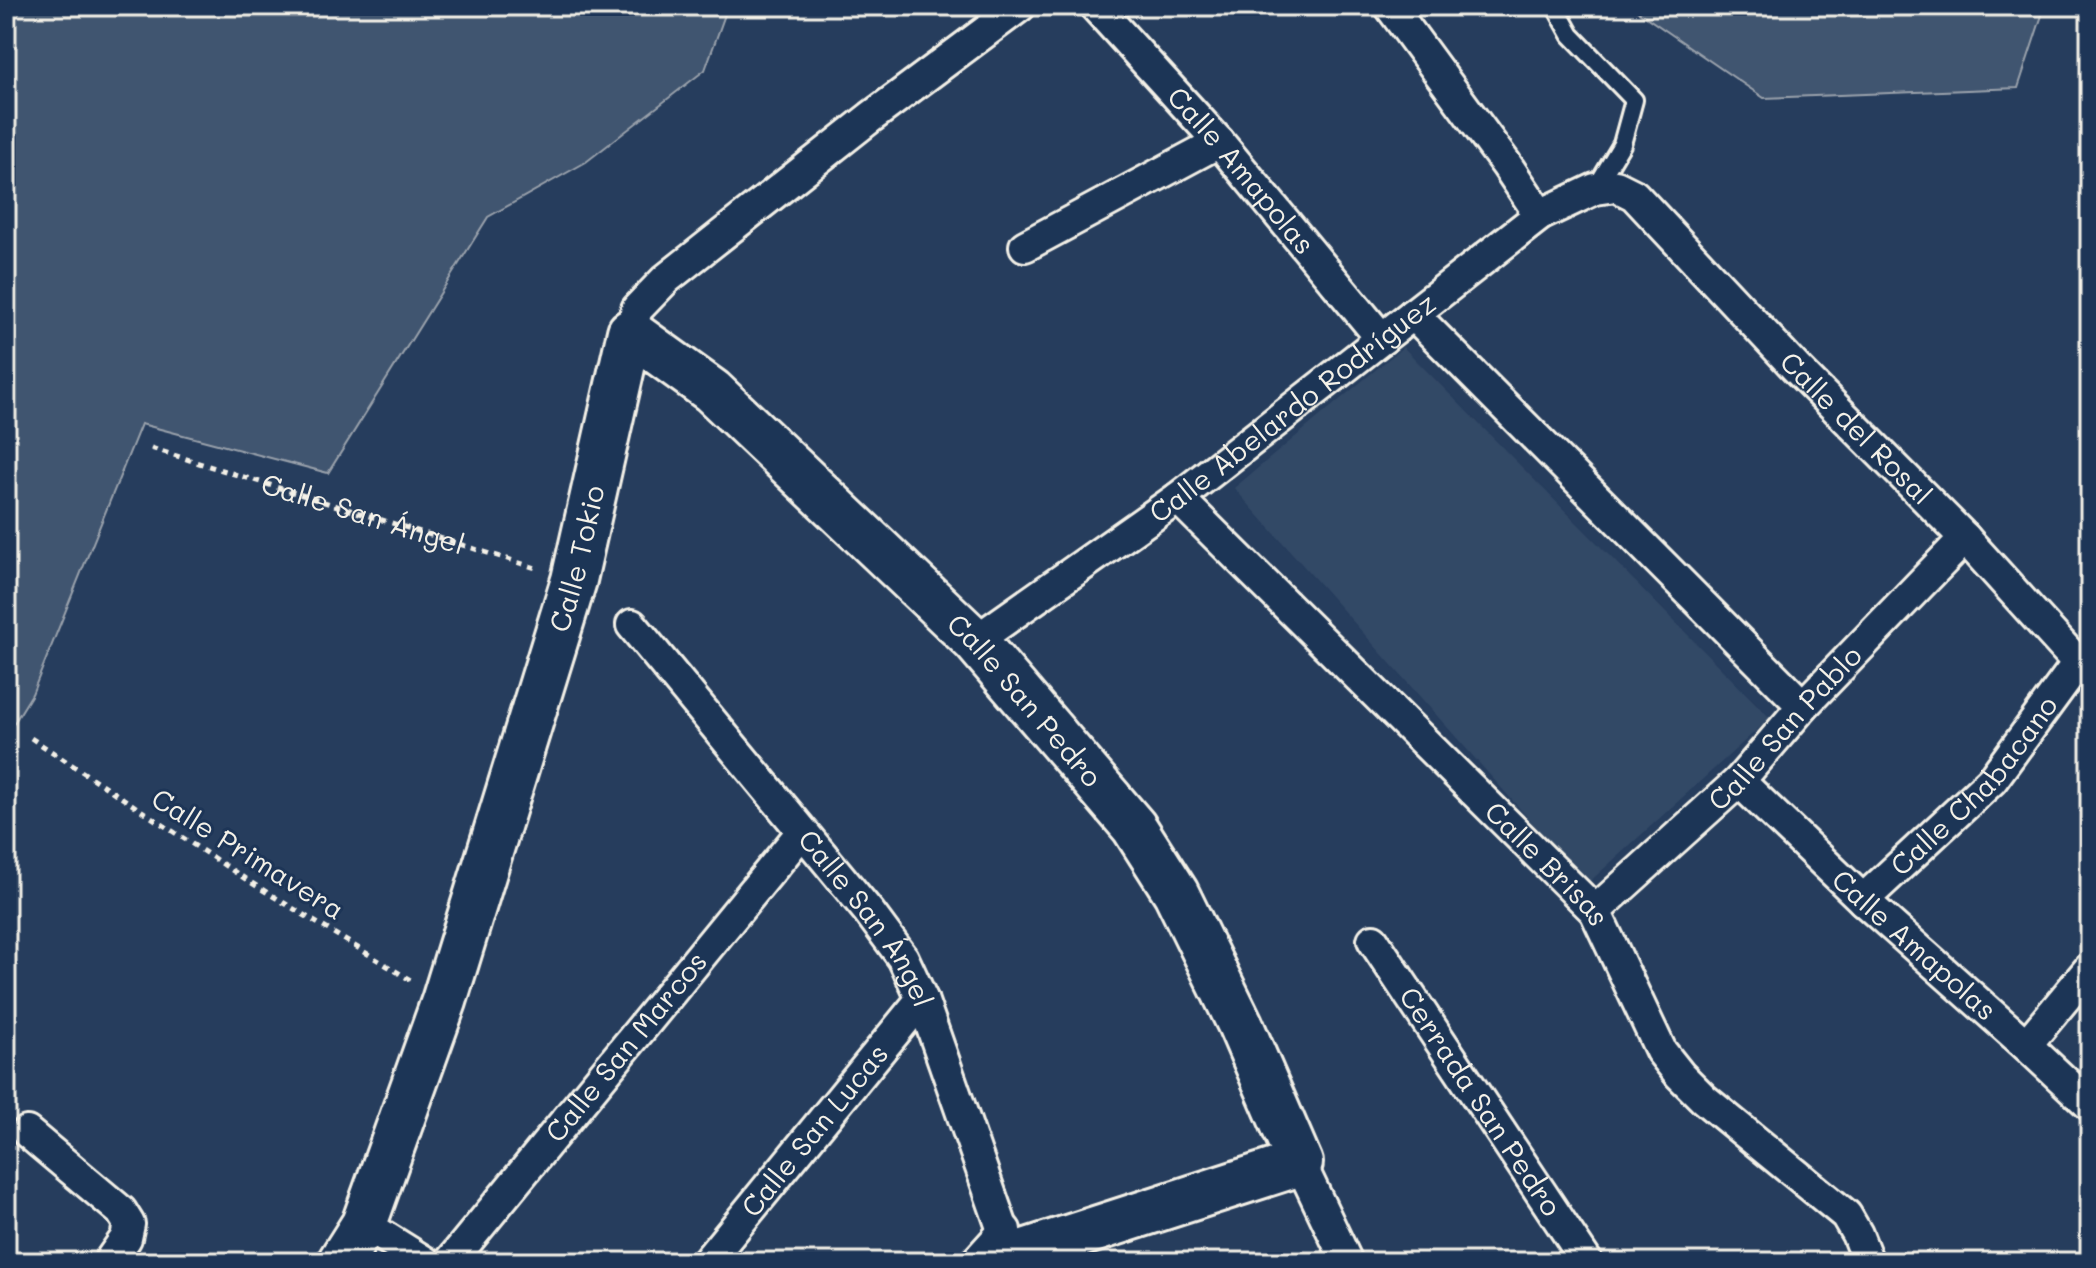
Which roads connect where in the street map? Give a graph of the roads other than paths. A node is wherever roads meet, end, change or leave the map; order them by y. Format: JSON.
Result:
{"nodes":[{"id":1,"x":1020,"y":6,"type":"edge"},
{"id":2,"x":1095,"y":6,"type":"edge"},
{"id":3,"x":1390,"y":6,"type":"edge"},
{"id":4,"x":1555,"y":6,"type":"edge"},
{"id":5,"x":1219,"y":142,"type":"junction"},
{"id":6,"x":1606,"y":188,"type":"junction"},
{"id":7,"x":1540,"y":215,"type":"junction"},
{"id":8,"x":1025,"y":246,"type":"dead end"},
{"id":9,"x":1413,"y":314,"type":"junction"},
{"id":10,"x":630,"y":332,"type":"junction"},
{"id":11,"x":1382,"y":339,"type":"junction"},
{"id":12,"x":1178,"y":498,"type":"junction"},
{"id":13,"x":1965,"y":538,"type":"junction"},
{"id":14,"x":632,"y":625,"type":"dead end"},
{"id":15,"x":975,"y":641,"type":"junction"},
{"id":16,"x":2084,"y":670,"type":"edge"},
{"id":17,"x":1803,"y":706,"type":"junction"},
{"id":18,"x":1739,"y":781,"type":"junction"},
{"id":19,"x":802,"y":832,"type":"junction"},
{"id":20,"x":1863,"y":900,"type":"junction"},
{"id":21,"x":1595,"y":911,"type":"junction"},
{"id":22,"x":1373,"y":940,"type":"dead end"},
{"id":23,"x":2090,"y":968,"type":"edge"},
{"id":24,"x":922,"y":999,"type":"junction"},
{"id":25,"x":2026,"y":1045,"type":"junction"},
{"id":26,"x":2090,"y":1105,"type":"edge"},
{"id":27,"x":27,"y":1132,"type":"dead end"},
{"id":28,"x":1300,"y":1163,"type":"junction"},
{"id":29,"x":364,"y":1224,"type":"junction"},
{"id":30,"x":1002,"y":1252,"type":"edge"},
{"id":31,"x":109,"y":1262,"type":"edge"},
{"id":32,"x":340,"y":1262,"type":"edge"},
{"id":33,"x":425,"y":1262,"type":"edge"},
{"id":34,"x":450,"y":1262,"type":"edge"},
{"id":35,"x":707,"y":1262,"type":"edge"},
{"id":36,"x":1347,"y":1262,"type":"edge"},
{"id":37,"x":1587,"y":1262,"type":"edge"},
{"id":38,"x":1868,"y":1262,"type":"edge"}],
"edges":[{"from":1,"to":10,"type":"street","name":"Calle Tokio"},
{"from":2,"to":5,"type":"street","name":"Calle Amapolas"},
{"from":3,"to":7,"type":"street"},
{"from":4,"to":6,"type":"lane"},
{"from":5,"to":8,"type":"street"},
{"from":5,"to":11,"type":"street","name":"Calle Amapolas"},
{"from":6,"to":7,"type":"street","name":"Calle Abelardo Rodríguez"},
{"from":6,"to":13,"type":"street","name":"Calle del Rosal"},
{"from":7,"to":9,"type":"street","name":"Calle Abelardo Rodríguez"},
{"from":9,"to":11,"type":"street","name":"Calle Abelardo Rodríguez"},
{"from":9,"to":17,"type":"street"},
{"from":10,"to":15,"type":"street","name":"Calle San Pedro"},
{"from":10,"to":29,"type":"street","name":"Calle Tokio"},
{"from":11,"to":12,"type":"street","name":"Calle Abelardo Rodríguez"},
{"from":12,"to":15,"type":"street","name":"Calle Abelardo Rodríguez"},
{"from":12,"to":21,"type":"street","name":"Calle Brisas"},
{"from":13,"to":16,"type":"street","name":"Calle del Rosal"},
{"from":13,"to":17,"type":"street","name":"Calle San Pablo"},
{"from":14,"to":19,"type":"street","name":"Calle San Ángel"},
{"from":15,"to":28,"type":"street","name":"Calle San Pedro"},
{"from":16,"to":20,"type":"street","name":"Calle Chabacano"},
{"from":17,"to":18,"type":"street","name":"Calle San Pablo"},
{"from":18,"to":20,"type":"street","name":"Calle Amapolas"},
{"from":18,"to":21,"type":"street","name":"Calle San Pablo"},
{"from":19,"to":24,"type":"street","name":"Calle San Ángel"},
{"from":19,"to":34,"type":"street","name":"Calle San Marcos"},
{"from":20,"to":25,"type":"street","name":"Calle Amapolas"},
{"from":21,"to":38,"type":"street","name":"Calle Brisas"},
{"from":22,"to":37,"type":"street","name":"Cerrada San Pedro"},
{"from":23,"to":25,"type":"street"},
{"from":24,"to":30,"type":"street","name":"Calle San Ángel"},
{"from":24,"to":35,"type":"street","name":"Calle San Lucas"},
{"from":25,"to":26,"type":"street","name":"Calle Amapolas"},
{"from":27,"to":31,"type":"street"},
{"from":28,"to":30,"type":"street"},
{"from":28,"to":36,"type":"street","name":"Calle San Pedro"},
{"from":29,"to":32,"type":"street","name":"Calle Tokio"},
{"from":29,"to":33,"type":"street"}]}
